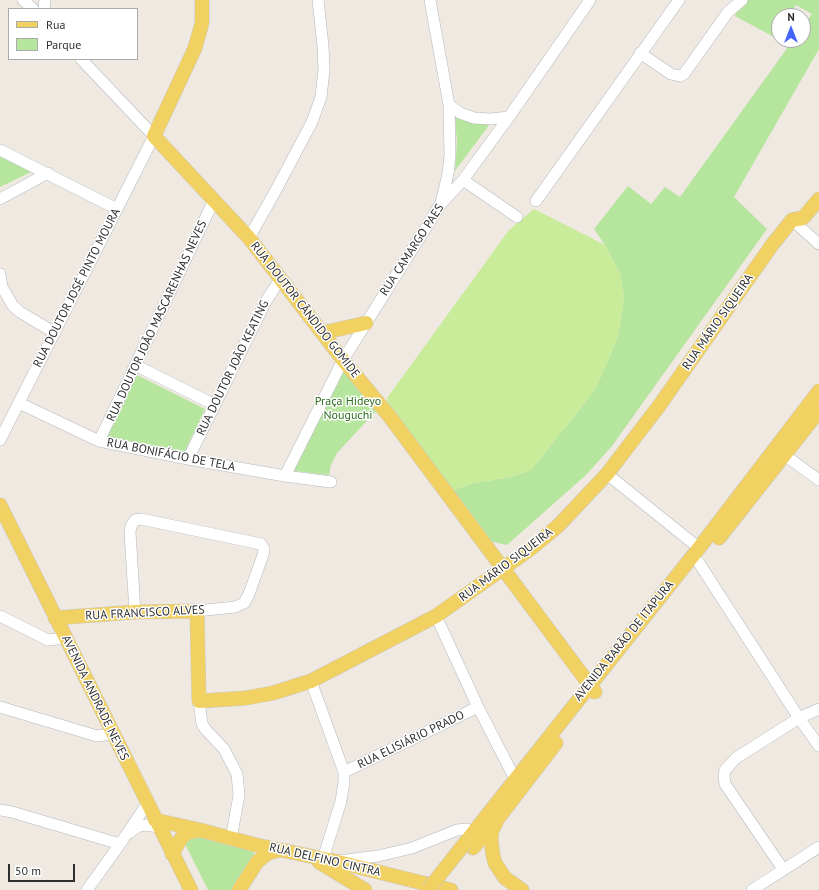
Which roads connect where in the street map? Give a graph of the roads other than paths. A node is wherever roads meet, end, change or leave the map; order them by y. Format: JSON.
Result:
{"nodes":[{"id":1,"x":24,"y":0,"type":"edge"},
{"id":2,"x":202,"y":0,"type":"edge"},
{"id":3,"x":318,"y":0,"type":"edge"},
{"id":4,"x":430,"y":0,"type":"edge"},
{"id":5,"x":590,"y":0,"type":"edge"},
{"id":6,"x":679,"y":0,"type":"edge"},
{"id":7,"x":742,"y":0,"type":"edge"},
{"id":8,"x":32,"y":8,"type":"edge"},
{"id":9,"x":640,"y":53,"type":"junction"},
{"id":10,"x":83,"y":60,"type":"edge"},
{"id":11,"x":449,"y":105,"type":"junction"},
{"id":12,"x":509,"y":117,"type":"junction"},
{"id":13,"x":154,"y":136,"type":"junction"},
{"id":14,"x":0,"y":150,"type":"edge"},
{"id":15,"x":48,"y":173,"type":"junction"},
{"id":16,"x":463,"y":180,"type":"junction"},
{"id":17,"x":0,"y":199,"type":"edge"},
{"id":18,"x":819,"y":199,"type":"edge"},
{"id":19,"x":214,"y":200,"type":"junction"},
{"id":20,"x":536,"y":201,"type":"dead end"},
{"id":21,"x":440,"y":205,"type":"junction"},
{"id":22,"x":117,"y":209,"type":"junction"},
{"id":23,"x":517,"y":217,"type":"dead end"},
{"id":24,"x":792,"y":220,"type":"junction"},
{"id":25,"x":249,"y":238,"type":"junction"},
{"id":26,"x":819,"y":244,"type":"edge"},
{"id":27,"x":0,"y":274,"type":"edge"},
{"id":28,"x":280,"y":278,"type":"junction"},
{"id":29,"x":366,"y":323,"type":"junction"},
{"id":30,"x":55,"y":333,"type":"junction"},
{"id":31,"x":322,"y":333,"type":"junction"},
{"id":32,"x":343,"y":360,"type":"junction"},
{"id":33,"x":136,"y":365,"type":"junction"},
{"id":34,"x":819,"y":391,"type":"edge"},
{"id":35,"x":19,"y":403,"type":"junction"},
{"id":36,"x":215,"y":405,"type":"junction"},
{"id":37,"x":819,"y":411,"type":"edge"},
{"id":38,"x":0,"y":440,"type":"edge"},
{"id":39,"x":99,"y":441,"type":"junction"},
{"id":40,"x":780,"y":451,"type":"junction"},
{"id":41,"x":188,"y":459,"type":"junction"},
{"id":42,"x":607,"y":474,"type":"junction"},
{"id":43,"x":285,"y":476,"type":"junction"},
{"id":44,"x":819,"y":480,"type":"edge"},
{"id":45,"x":331,"y":482,"type":"dead end"},
{"id":46,"x":2,"y":509,"type":"edge"},
{"id":47,"x":699,"y":548,"type":"junction"},
{"id":48,"x":699,"y":563,"type":"junction"},
{"id":49,"x":503,"y":569,"type":"junction"},
{"id":50,"x":135,"y":612,"type":"junction"},
{"id":51,"x":197,"y":612,"type":"junction"},
{"id":52,"x":0,"y":616,"type":"edge"},
{"id":53,"x":436,"y":616,"type":"junction"},
{"id":54,"x":55,"y":618,"type":"junction"},
{"id":55,"x":66,"y":638,"type":"junction"},
{"id":56,"x":311,"y":682,"type":"junction"},
{"id":57,"x":592,"y":689,"type":"junction"},
{"id":58,"x":199,"y":701,"type":"junction"},
{"id":59,"x":0,"y":707,"type":"edge"},
{"id":60,"x":478,"y":708,"type":"junction"},
{"id":61,"x":819,"y":709,"type":"edge"},
{"id":62,"x":799,"y":718,"type":"junction"},
{"id":63,"x":113,"y":734,"type":"junction"},
{"id":64,"x":819,"y":746,"type":"edge"},
{"id":65,"x":344,"y":772,"type":"junction"},
{"id":66,"x":515,"y":779,"type":"junction"},
{"id":67,"x":147,"y":804,"type":"junction"},
{"id":68,"x":0,"y":810,"type":"edge"},
{"id":69,"x":500,"y":816,"type":"junction"},
{"id":70,"x":157,"y":824,"type":"junction"},
{"id":71,"x":200,"y":830,"type":"junction"},
{"id":72,"x":124,"y":839,"type":"junction"},
{"id":73,"x":231,"y":839,"type":"junction"},
{"id":74,"x":470,"y":841,"type":"junction"},
{"id":75,"x":819,"y":847,"type":"edge"},
{"id":76,"x":280,"y":850,"type":"junction"},
{"id":77,"x":172,"y":854,"type":"junction"},
{"id":78,"x":308,"y":856,"type":"junction"},
{"id":79,"x":329,"y":860,"type":"junction"},
{"id":80,"x":783,"y":869,"type":"junction"},
{"id":81,"x":87,"y":890,"type":"edge"},
{"id":82,"x":190,"y":890,"type":"edge"},
{"id":83,"x":239,"y":890,"type":"edge"},
{"id":84,"x":365,"y":890,"type":"edge"},
{"id":85,"x":428,"y":890,"type":"edge"},
{"id":86,"x":440,"y":890,"type":"edge"},
{"id":87,"x":451,"y":890,"type":"edge"},
{"id":88,"x":522,"y":890,"type":"edge"},
{"id":89,"x":752,"y":890,"type":"edge"}],
"edges":[{"from":1,"to":8,"type":"street"},
{"from":2,"to":13,"type":"main road"},
{"from":3,"to":25,"type":"street"},
{"from":4,"to":11,"type":"street"},
{"from":5,"to":12,"type":"street","name":"RUA CAMARGO PAES"},
{"from":6,"to":9,"type":"street"},
{"from":7,"to":9,"type":"street"},
{"from":9,"to":20,"type":"street"},
{"from":10,"to":13,"type":"street","name":"RUA DOUTOR CÂNDIDO GOMIDE"},
{"from":11,"to":12,"type":"street"},
{"from":11,"to":21,"type":"street"},
{"from":12,"to":16,"type":"street","name":"RUA CAMARGO PAES"},
{"from":13,"to":19,"type":"main road","name":"RUA DOUTOR CÂNDIDO GOMIDE"},
{"from":13,"to":22,"type":"street","name":"RUA DOUTOR JOSÉ PINTO MOURA"},
{"from":14,"to":15,"type":"street"},
{"from":15,"to":17,"type":"street"},
{"from":15,"to":22,"type":"street"},
{"from":16,"to":21,"type":"street","name":"RUA CAMARGO PAES"},
{"from":16,"to":23,"type":"street"},
{"from":18,"to":24,"type":"main road","name":"RUA MÁRIO SIQUEIRA"},
{"from":19,"to":25,"type":"main road","name":"RUA DOUTOR CÂNDIDO GOMIDE"},
{"from":19,"to":33,"type":"street","name":"RUA DOUTOR JOÃO MASCARENHAS NEVES"},
{"from":21,"to":29,"type":"street","name":"RUA CAMARGO PAES"},
{"from":22,"to":30,"type":"street","name":"RUA DOUTOR JOSÉ PINTO MOURA"},
{"from":24,"to":26,"type":"street"},
{"from":24,"to":42,"type":"main road","name":"RUA MÁRIO SIQUEIRA"},
{"from":25,"to":28,"type":"main road","name":"RUA DOUTOR CÂNDIDO GOMIDE"},
{"from":27,"to":30,"type":"street"},
{"from":28,"to":31,"type":"main road","name":"RUA DOUTOR CÂNDIDO GOMIDE"},
{"from":28,"to":36,"type":"street","name":"RUA DOUTOR JOÃO KEATING"},
{"from":29,"to":31,"type":"main road"},
{"from":29,"to":32,"type":"street","name":"RUA CAMARGO PAES"},
{"from":30,"to":35,"type":"street","name":"RUA DOUTOR JOSÉ PINTO MOURA"},
{"from":31,"to":32,"type":"main road","name":"RUA DOUTOR CÂNDIDO GOMIDE"},
{"from":32,"to":43,"type":"street","name":"RUA CAMARGO PAES"},
{"from":32,"to":49,"type":"main road","name":"RUA DOUTOR CÂNDIDO GOMIDE"},
{"from":33,"to":36,"type":"street"},
{"from":33,"to":39,"type":"street","name":"RUA DOUTOR JOÃO MASCARENHAS NEVES"},
{"from":34,"to":40,"type":"main road","name":"AVENIDA BARÃO DE ITAPURA"},
{"from":35,"to":38,"type":"street","name":"RUA DOUTOR JOSÉ PINTO MOURA"},
{"from":35,"to":39,"type":"street","name":"RUA BONIFÁCIO DE TELA"},
{"from":36,"to":41,"type":"street","name":"RUA DOUTOR JOÃO KEATING"},
{"from":37,"to":40,"type":"main road","name":"AVENIDA BARÃO DE ITAPURA"},
{"from":39,"to":41,"type":"street","name":"RUA BONIFÁCIO DE TELA"},
{"from":40,"to":44,"type":"street"},
{"from":40,"to":47,"type":"main road","name":"AVENIDA BARÃO DE ITAPURA"},
{"from":40,"to":48,"type":"main road","name":"AVENIDA BARÃO DE ITAPURA"},
{"from":41,"to":43,"type":"street","name":"RUA BONIFÁCIO DE TELA"},
{"from":42,"to":47,"type":"street"},
{"from":42,"to":49,"type":"main road","name":"RUA MÁRIO SIQUEIRA"},
{"from":43,"to":45,"type":"street","name":"RUA BONIFÁCIO DE TELA"},
{"from":46,"to":54,"type":"main road","name":"AVENIDA ANDRADE NEVES"},
{"from":47,"to":57,"type":"main road","name":"AVENIDA BARÃO DE ITAPURA"},
{"from":48,"to":57,"type":"main road","name":"AVENIDA BARÃO DE ITAPURA"},
{"from":48,"to":62,"type":"street"},
{"from":49,"to":53,"type":"main road","name":"RUA MÁRIO SIQUEIRA"},
{"from":49,"to":57,"type":"main road","name":"RUA DOUTOR CÂNDIDO GOMIDE"},
{"from":50,"to":51,"type":"main road","name":"RUA FRANCISCO ALVES"},
{"from":50,"to":51,"type":"street","name":"RUA FRANCISCO ALVES"},
{"from":50,"to":54,"type":"main road","name":"RUA FRANCISCO ALVES"},
{"from":51,"to":58,"type":"main road"},
{"from":52,"to":55,"type":"street"},
{"from":53,"to":56,"type":"main road","name":"RUA MÁRIO SIQUEIRA"},
{"from":53,"to":60,"type":"street"},
{"from":54,"to":55,"type":"main road","name":"AVENIDA ANDRADE NEVES"},
{"from":55,"to":63,"type":"main road","name":"AVENIDA ANDRADE NEVES"},
{"from":56,"to":58,"type":"main road","name":"RUA MÁRIO SIQUEIRA"},
{"from":56,"to":65,"type":"street"},
{"from":57,"to":66,"type":"main road","name":"AVENIDA BARÃO DE ITAPURA"},
{"from":57,"to":69,"type":"main road","name":"AVENIDA BARÃO DE ITAPURA"},
{"from":58,"to":73,"type":"street"},
{"from":59,"to":63,"type":"street"},
{"from":60,"to":65,"type":"street","name":"RUA ELISIÁRIO PRADO"},
{"from":60,"to":66,"type":"street"},
{"from":61,"to":62,"type":"street"},
{"from":62,"to":64,"type":"street"},
{"from":62,"to":80,"type":"street"},
{"from":63,"to":67,"type":"main road","name":"AVENIDA ANDRADE NEVES"},
{"from":65,"to":79,"type":"street"},
{"from":66,"to":74,"type":"main road","name":"AVENIDA BARÃO DE ITAPURA"},
{"from":67,"to":70,"type":"main road","name":"AVENIDA ANDRADE NEVES"},
{"from":67,"to":72,"type":"street"},
{"from":68,"to":72,"type":"street"},
{"from":69,"to":74,"type":"main road","name":"AVENIDA BARÃO DE ITAPURA"},
{"from":69,"to":88,"type":"main road"},
{"from":70,"to":71,"type":"main road","name":"RUA DELFINO CINTRA"},
{"from":70,"to":72,"type":"street"},
{"from":70,"to":77,"type":"main road","name":"AVENIDA ANDRADE NEVES"},
{"from":71,"to":73,"type":"main road","name":"RUA DELFINO CINTRA"},
{"from":71,"to":77,"type":"main road"},
{"from":72,"to":81,"type":"street"},
{"from":73,"to":76,"type":"main road","name":"RUA DELFINO CINTRA"},
{"from":74,"to":79,"type":"street"},
{"from":74,"to":85,"type":"main road","name":"AVENIDA BARÃO DE ITAPURA","bridge":true},
{"from":74,"to":86,"type":"main road","name":"AVENIDA BARÃO DE ITAPURA"},
{"from":75,"to":80,"type":"street"},
{"from":76,"to":78,"type":"main road","name":"RUA DELFINO CINTRA"},
{"from":76,"to":83,"type":"main road"},
{"from":77,"to":82,"type":"main road","name":"AVENIDA ANDRADE NEVES"},
{"from":78,"to":79,"type":"main road","name":"RUA DELFINO CINTRA"},
{"from":78,"to":84,"type":"main road"},
{"from":79,"to":87,"type":"main road","name":"RUA DELFINO CINTRA"},
{"from":80,"to":89,"type":"street"}]}
